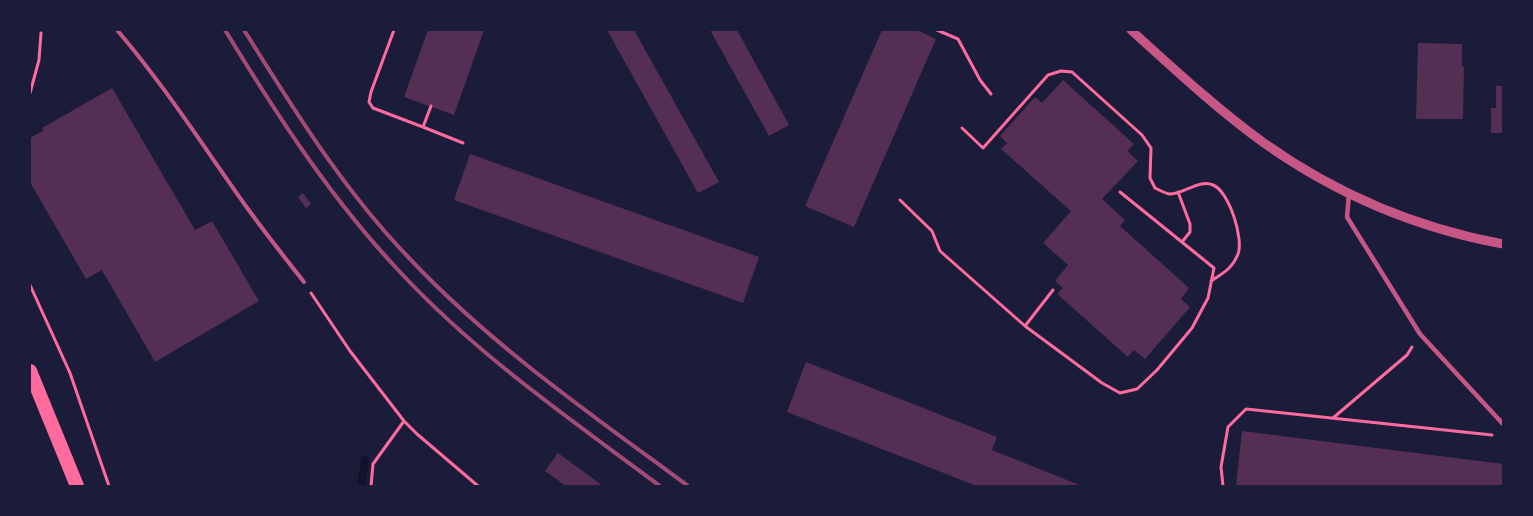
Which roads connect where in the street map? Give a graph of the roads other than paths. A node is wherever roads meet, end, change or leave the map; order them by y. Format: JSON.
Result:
{"nodes":[{"id":1,"x":117,"y":30,"type":"edge"},
{"id":2,"x":1131,"y":30,"type":"edge"},
{"id":3,"x":1349,"y":194,"type":"junction"},
{"id":4,"x":1503,"y":244,"type":"edge"},
{"id":5,"x":304,"y":282,"type":"road end"},
{"id":6,"x":30,"y":370,"type":"edge"},
{"id":7,"x":1503,"y":424,"type":"edge"},
{"id":8,"x":76,"y":486,"type":"edge"}],
"edges":[{"from":1,"to":5,"type":"lane"},
{"from":2,"to":3,"type":"street"},
{"from":3,"to":4,"type":"street"},
{"from":3,"to":7,"type":"street"},
{"from":6,"to":8,"type":"highway"}]}
